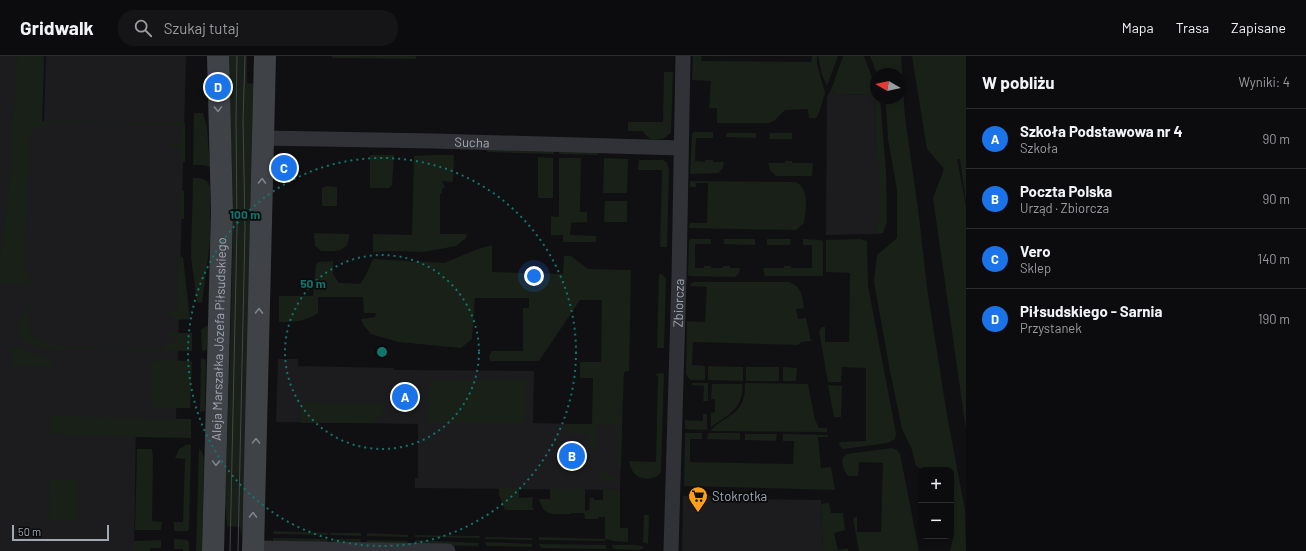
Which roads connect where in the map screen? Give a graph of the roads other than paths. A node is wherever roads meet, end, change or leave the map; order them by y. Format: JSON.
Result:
{"nodes":[{"id":1,"x":218,"y":56,"type":"edge"},
{"id":2,"x":265,"y":56,"type":"edge"},
{"id":3,"x":683,"y":56,"type":"edge"},
{"id":4,"x":263,"y":138,"type":"junction"},
{"id":5,"x":681,"y":148,"type":"junction"},
{"id":6,"x":253,"y":549,"type":"edge"},
{"id":7,"x":213,"y":551,"type":"edge"},
{"id":8,"x":448,"y":551,"type":"edge"},
{"id":9,"x":671,"y":551,"type":"edge"}],
"edges":[{"from":1,"to":7,"type":"main road","name":"Aleja Marszałka Józefa Piłsudskiego","one_way":true},
{"from":2,"to":4,"type":"main road"},
{"from":3,"to":5,"type":"street","name":"Zbiorcza"},
{"from":4,"to":5,"type":"street","name":"Sucha"},
{"from":6,"to":4,"type":"main road","one_way":true},
{"from":5,"to":9,"type":"street","name":"Zbiorcza"},
{"from":6,"to":8,"type":"street"}]}
